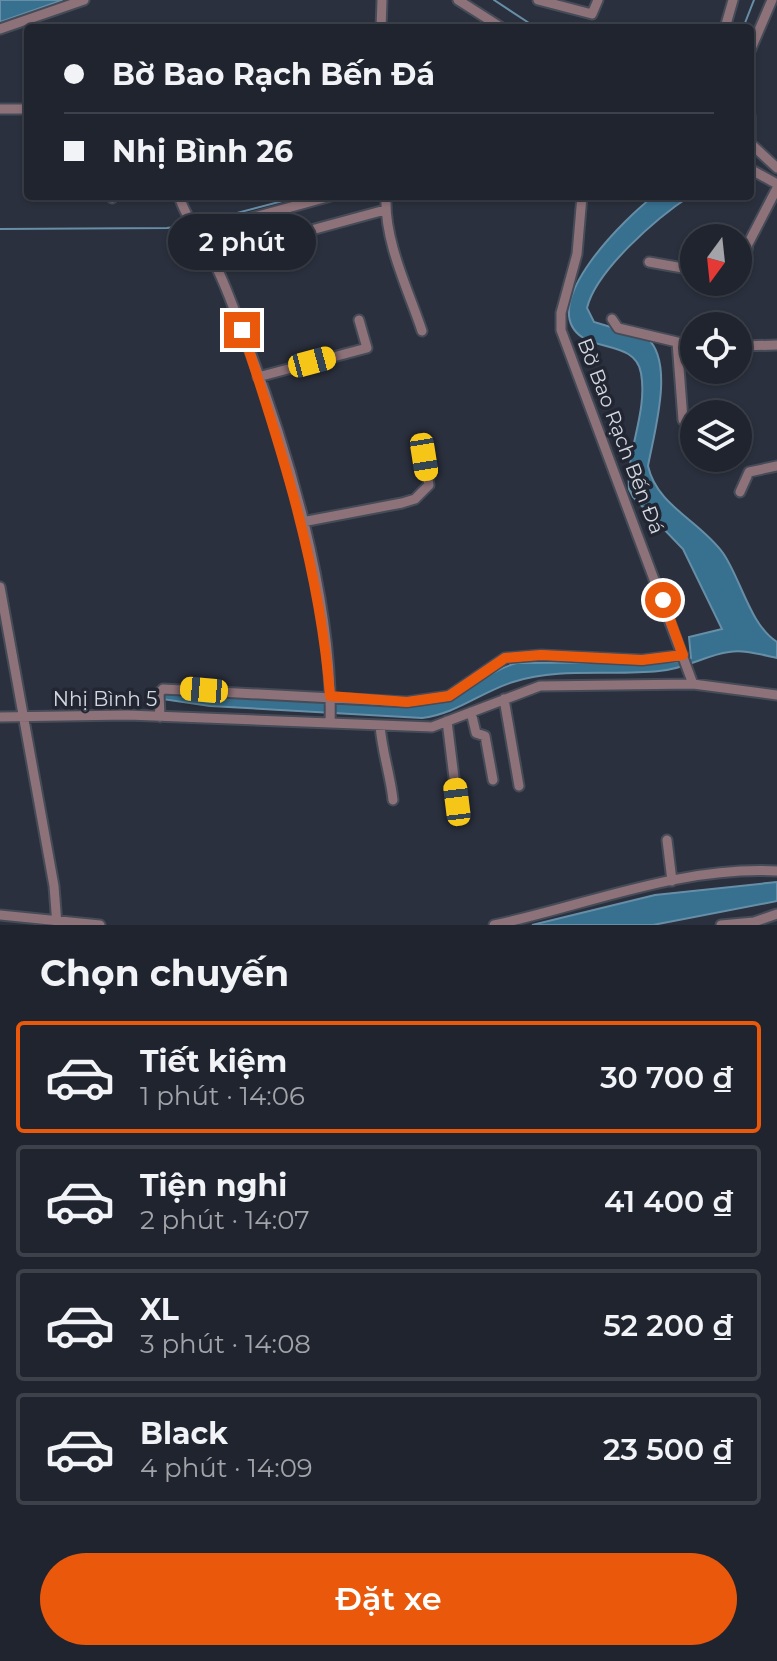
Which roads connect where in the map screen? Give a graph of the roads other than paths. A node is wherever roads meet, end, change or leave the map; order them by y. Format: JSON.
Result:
{"nodes":[{"id":1,"x":84,"y":0,"type":"edge"},
{"id":2,"x":382,"y":0,"type":"edge"},
{"id":3,"x":458,"y":0,"type":"edge"},
{"id":4,"x":538,"y":0,"type":"edge"},
{"id":5,"x":598,"y":0,"type":"edge"},
{"id":6,"x":733,"y":0,"type":"edge"},
{"id":7,"x":772,"y":0,"type":"edge"},
{"id":8,"x":381,"y":24,"type":"edge"},
{"id":9,"x":496,"y":24,"type":"edge"},
{"id":10,"x":726,"y":24,"type":"edge"},
{"id":11,"x":0,"y":29,"type":"edge"},
{"id":12,"x":754,"y":42,"type":"edge"},
{"id":13,"x":0,"y":109,"type":"edge"},
{"id":14,"x":24,"y":109,"type":"edge"},
{"id":15,"x":754,"y":148,"type":"edge"},
{"id":16,"x":777,"y":168,"type":"edge"},
{"id":17,"x":754,"y":172,"type":"edge"},
{"id":18,"x":777,"y":186,"type":"edge"},
{"id":19,"x":180,"y":200,"type":"edge"},
{"id":20,"x":316,"y":200,"type":"edge"},
{"id":21,"x":386,"y":200,"type":"edge"},
{"id":22,"x":582,"y":200,"type":"edge"},
{"id":23,"x":385,"y":210,"type":"junction"},
{"id":24,"x":196,"y":231,"type":"junction"},
{"id":25,"x":752,"y":236,"type":"edge"},
{"id":26,"x":212,"y":257,"type":"junction"},
{"id":27,"x":649,"y":262,"type":"dead end"},
{"id":28,"x":680,"y":268,"type":"edge"},
{"id":29,"x":612,"y":319,"type":"dead end"},
{"id":30,"x":359,"y":320,"type":"dead end"},
{"id":31,"x":422,"y":331,"type":"dead end"},
{"id":32,"x":677,"y":342,"type":"junction"},
{"id":33,"x":680,"y":342,"type":"edge"},
{"id":34,"x":777,"y":345,"type":"edge"},
{"id":35,"x":752,"y":346,"type":"edge"},
{"id":36,"x":258,"y":377,"type":"junction"},
{"id":37,"x":681,"y":400,"type":"edge"},
{"id":38,"x":424,"y":457,"type":"dead end"},
{"id":39,"x":777,"y":466,"type":"edge"},
{"id":40,"x":740,"y":492,"type":"dead end"},
{"id":41,"x":302,"y":522,"type":"junction"},
{"id":42,"x":0,"y":587,"type":"edge"},
{"id":43,"x":686,"y":660,"type":"junction"},
{"id":44,"x":693,"y":684,"type":"junction"},
{"id":45,"x":777,"y":695,"type":"edge"},
{"id":46,"x":330,"y":698,"type":"junction"},
{"id":47,"x":504,"y":699,"type":"junction"},
{"id":48,"x":471,"y":712,"type":"junction"},
{"id":49,"x":0,"y":717,"type":"edge"},
{"id":50,"x":24,"y":717,"type":"junction"},
{"id":51,"x":160,"y":717,"type":"junction"},
{"id":52,"x":330,"y":720,"type":"junction"},
{"id":53,"x":447,"y":721,"type":"junction"},
{"id":54,"x":380,"y":725,"type":"junction"},
{"id":55,"x":493,"y":780,"type":"dead end"},
{"id":56,"x":519,"y":786,"type":"dead end"},
{"id":57,"x":393,"y":800,"type":"dead end"},
{"id":58,"x":457,"y":802,"type":"dead end"},
{"id":59,"x":667,"y":840,"type":"dead end"},
{"id":60,"x":777,"y":871,"type":"edge"},
{"id":61,"x":672,"y":881,"type":"junction"},
{"id":62,"x":777,"y":914,"type":"edge"},
{"id":63,"x":0,"y":915,"type":"edge"},
{"id":64,"x":57,"y":922,"type":"edge"},
{"id":65,"x":100,"y":925,"type":"edge"},
{"id":66,"x":494,"y":925,"type":"edge"},
{"id":67,"x":721,"y":925,"type":"edge"}],
"edges":[{"from":1,"to":11,"type":"street"},
{"from":2,"to":8,"type":"street"},
{"from":3,"to":9,"type":"street"},
{"from":4,"to":5,"type":"street"},
{"from":6,"to":10,"type":"street"},
{"from":7,"to":12,"type":"street"},
{"from":13,"to":14,"type":"street"},
{"from":15,"to":16,"type":"street"},
{"from":17,"to":18,"type":"street"},
{"from":18,"to":25,"type":"street"},
{"from":19,"to":24,"type":"street"},
{"from":20,"to":24,"type":"street"},
{"from":21,"to":23,"type":"street"},
{"from":22,"to":43,"type":"street","name":"Bờ Bao Rạch Bến Đá"},
{"from":23,"to":26,"type":"street"},
{"from":23,"to":31,"type":"street"},
{"from":24,"to":26,"type":"street"},
{"from":26,"to":36,"type":"street"},
{"from":27,"to":28,"type":"street"},
{"from":29,"to":32,"type":"street"},
{"from":30,"to":36,"type":"street"},
{"from":32,"to":33,"type":"street"},
{"from":32,"to":37,"type":"street"},
{"from":34,"to":35,"type":"street"},
{"from":36,"to":41,"type":"street"},
{"from":38,"to":41,"type":"street"},
{"from":39,"to":40,"type":"street"},
{"from":41,"to":46,"type":"street"},
{"from":42,"to":50,"type":"street"},
{"from":43,"to":44,"type":"street","name":"Bờ Bao Rạch Bến Đá"},
{"from":43,"to":46,"type":"street"},
{"from":44,"to":45,"type":"street","name":"Nhị Bình 5"},
{"from":44,"to":47,"type":"street","name":"Nhị Bình 5"},
{"from":46,"to":51,"type":"street"},
{"from":46,"to":52,"type":"street"},
{"from":47,"to":48,"type":"street","name":"Nhị Bình 5"},
{"from":47,"to":56,"type":"street"},
{"from":48,"to":53,"type":"street","name":"Nhị Bình 5"},
{"from":48,"to":55,"type":"street"},
{"from":49,"to":50,"type":"street","name":"Nhị Bình 5"},
{"from":50,"to":51,"type":"street","name":"Nhị Bình 5"},
{"from":50,"to":64,"type":"street"},
{"from":51,"to":52,"type":"street","name":"Nhị Bình 5"},
{"from":52,"to":54,"type":"street","name":"Nhị Bình 5"},
{"from":53,"to":54,"type":"street","name":"Nhị Bình 5"},
{"from":53,"to":58,"type":"street"},
{"from":54,"to":57,"type":"street"},
{"from":59,"to":61,"type":"street"},
{"from":60,"to":61,"type":"street"},
{"from":61,"to":66,"type":"street"},
{"from":62,"to":67,"type":"street"},
{"from":63,"to":64,"type":"street"},
{"from":64,"to":65,"type":"street"}]}
